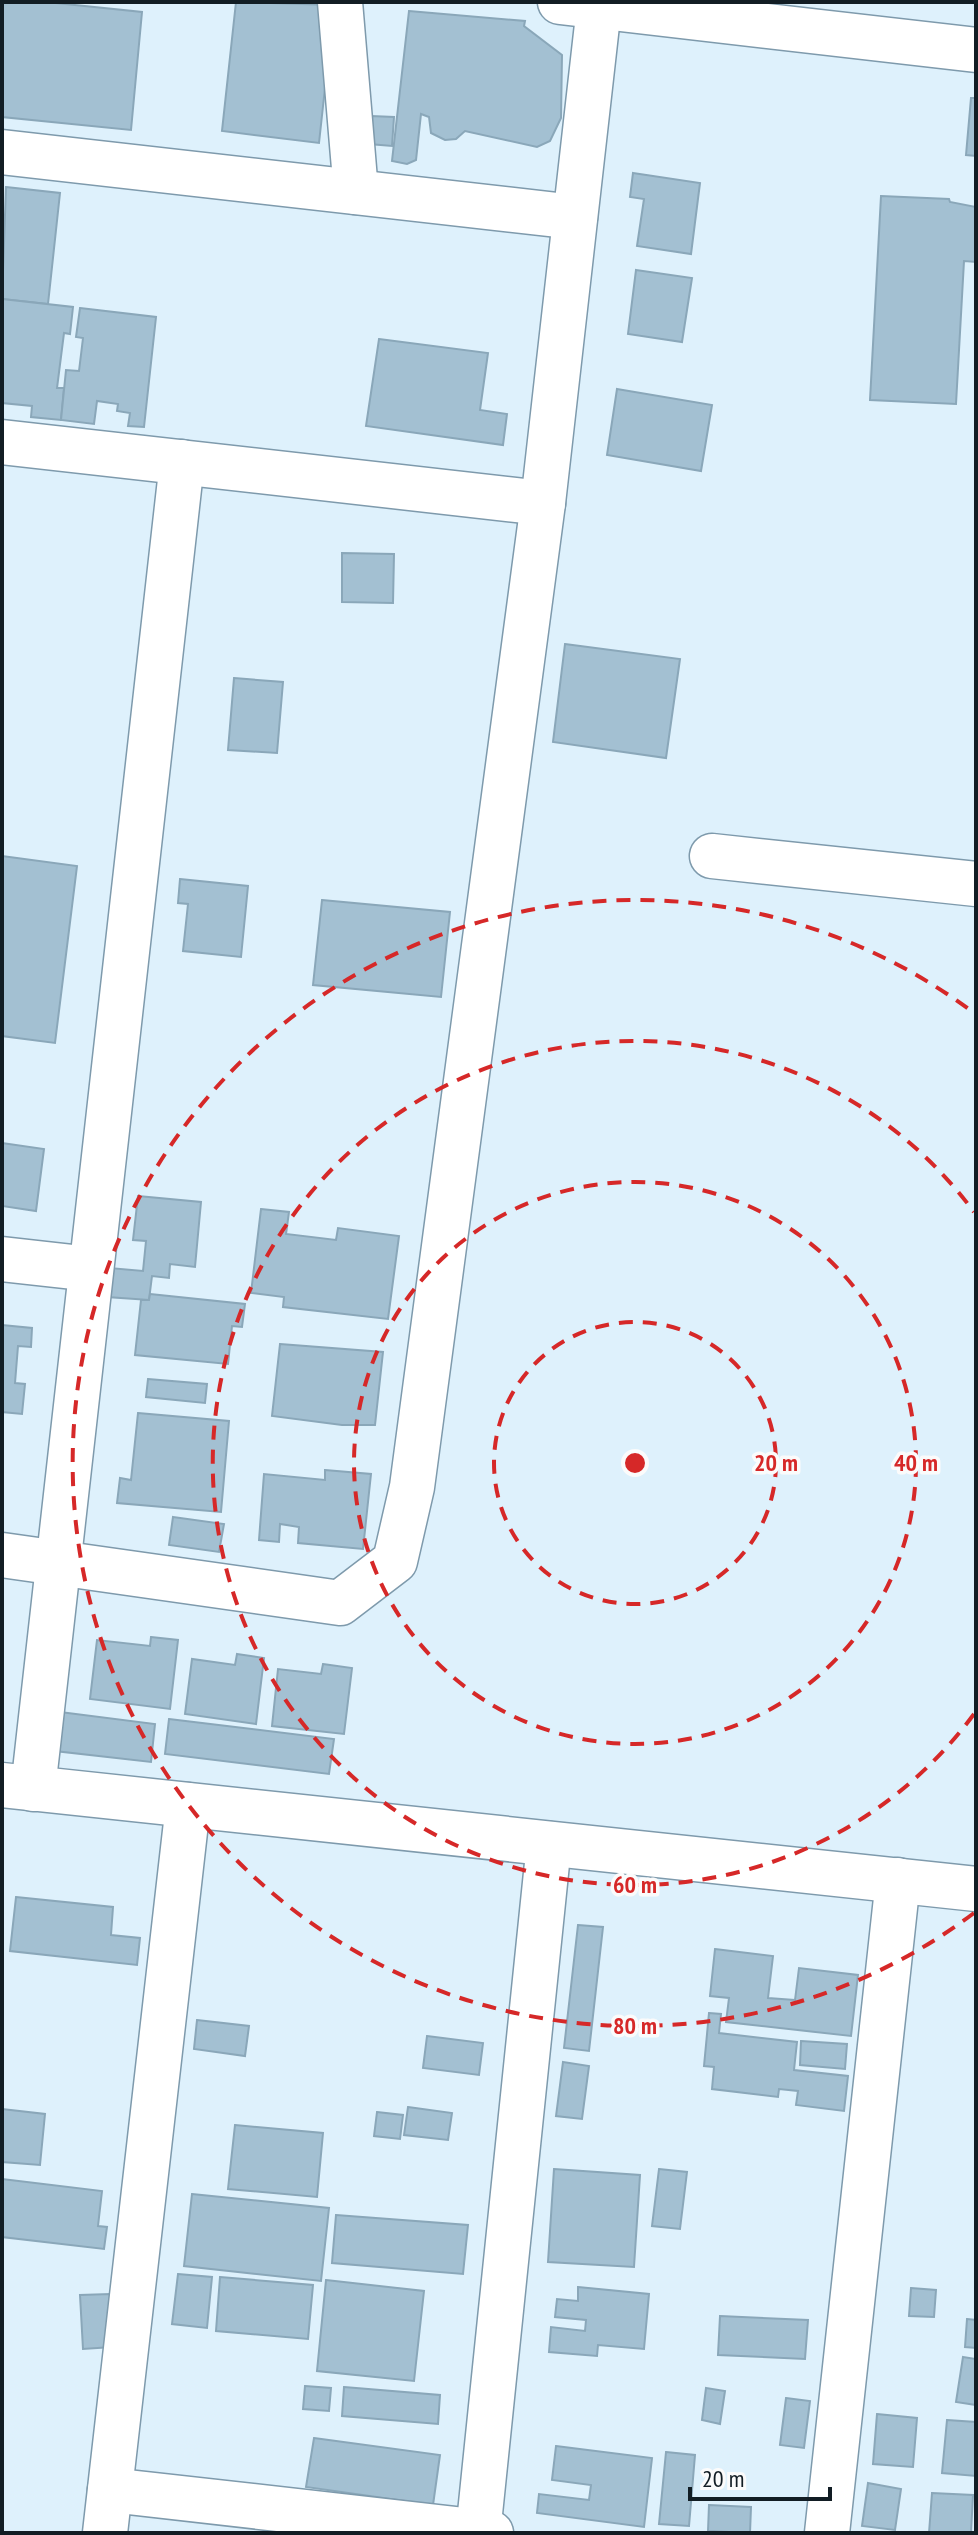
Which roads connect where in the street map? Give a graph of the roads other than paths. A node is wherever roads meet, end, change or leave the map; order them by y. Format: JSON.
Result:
{"nodes":[{"id":1,"x":340,"y":2,"type":"edge"},
{"id":2,"x":579,"y":4,"type":"edge"},
{"id":3,"x":876,"y":20,"type":"edge"},
{"id":4,"x":976,"y":50,"type":"edge"},
{"id":5,"x":2,"y":152,"type":"edge"},
{"id":6,"x":356,"y":192,"type":"junction"},
{"id":7,"x":575,"y":217,"type":"junction"},
{"id":8,"x":2,"y":442,"type":"edge"},
{"id":9,"x":182,"y":462,"type":"junction"},
{"id":10,"x":543,"y":503,"type":"junction"},
{"id":11,"x":712,"y":856,"type":"dead end"},
{"id":12,"x":976,"y":884,"type":"edge"},
{"id":13,"x":2,"y":1259,"type":"edge"},
{"id":14,"x":91,"y":1269,"type":"junction"},
{"id":15,"x":2,"y":1555,"type":"edge"},
{"id":16,"x":59,"y":1561,"type":"junction"},
{"id":17,"x":18,"y":1787,"type":"edge"},
{"id":18,"x":188,"y":1805,"type":"junction"},
{"id":19,"x":549,"y":1844,"type":"junction"},
{"id":20,"x":898,"y":1880,"type":"junction"},
{"id":21,"x":976,"y":1889,"type":"edge"},
{"id":22,"x":110,"y":2490,"type":"junction"},
{"id":23,"x":105,"y":2533,"type":"edge"},
{"id":24,"x":483,"y":2533,"type":"edge"},
{"id":25,"x":827,"y":2533,"type":"edge"}],
"edges":[{"from":1,"to":6,"type":"street"},
{"from":2,"to":3,"type":"street"},
{"from":2,"to":7,"type":"street"},
{"from":3,"to":4,"type":"street"},
{"from":5,"to":6,"type":"street"},
{"from":6,"to":7,"type":"street"},
{"from":7,"to":10,"type":"street"},
{"from":8,"to":9,"type":"street"},
{"from":9,"to":10,"type":"street"},
{"from":9,"to":14,"type":"street"},
{"from":10,"to":16,"type":"street"},
{"from":11,"to":12,"type":"street"},
{"from":13,"to":14,"type":"street"},
{"from":14,"to":16,"type":"street"},
{"from":15,"to":16,"type":"street"},
{"from":16,"to":17,"type":"street"},
{"from":17,"to":18,"type":"street"},
{"from":18,"to":19,"type":"street"},
{"from":18,"to":22,"type":"street"},
{"from":19,"to":20,"type":"street"},
{"from":19,"to":24,"type":"street"},
{"from":20,"to":21,"type":"street"},
{"from":20,"to":25,"type":"street"},
{"from":22,"to":23,"type":"street"},
{"from":22,"to":24,"type":"street"}]}
